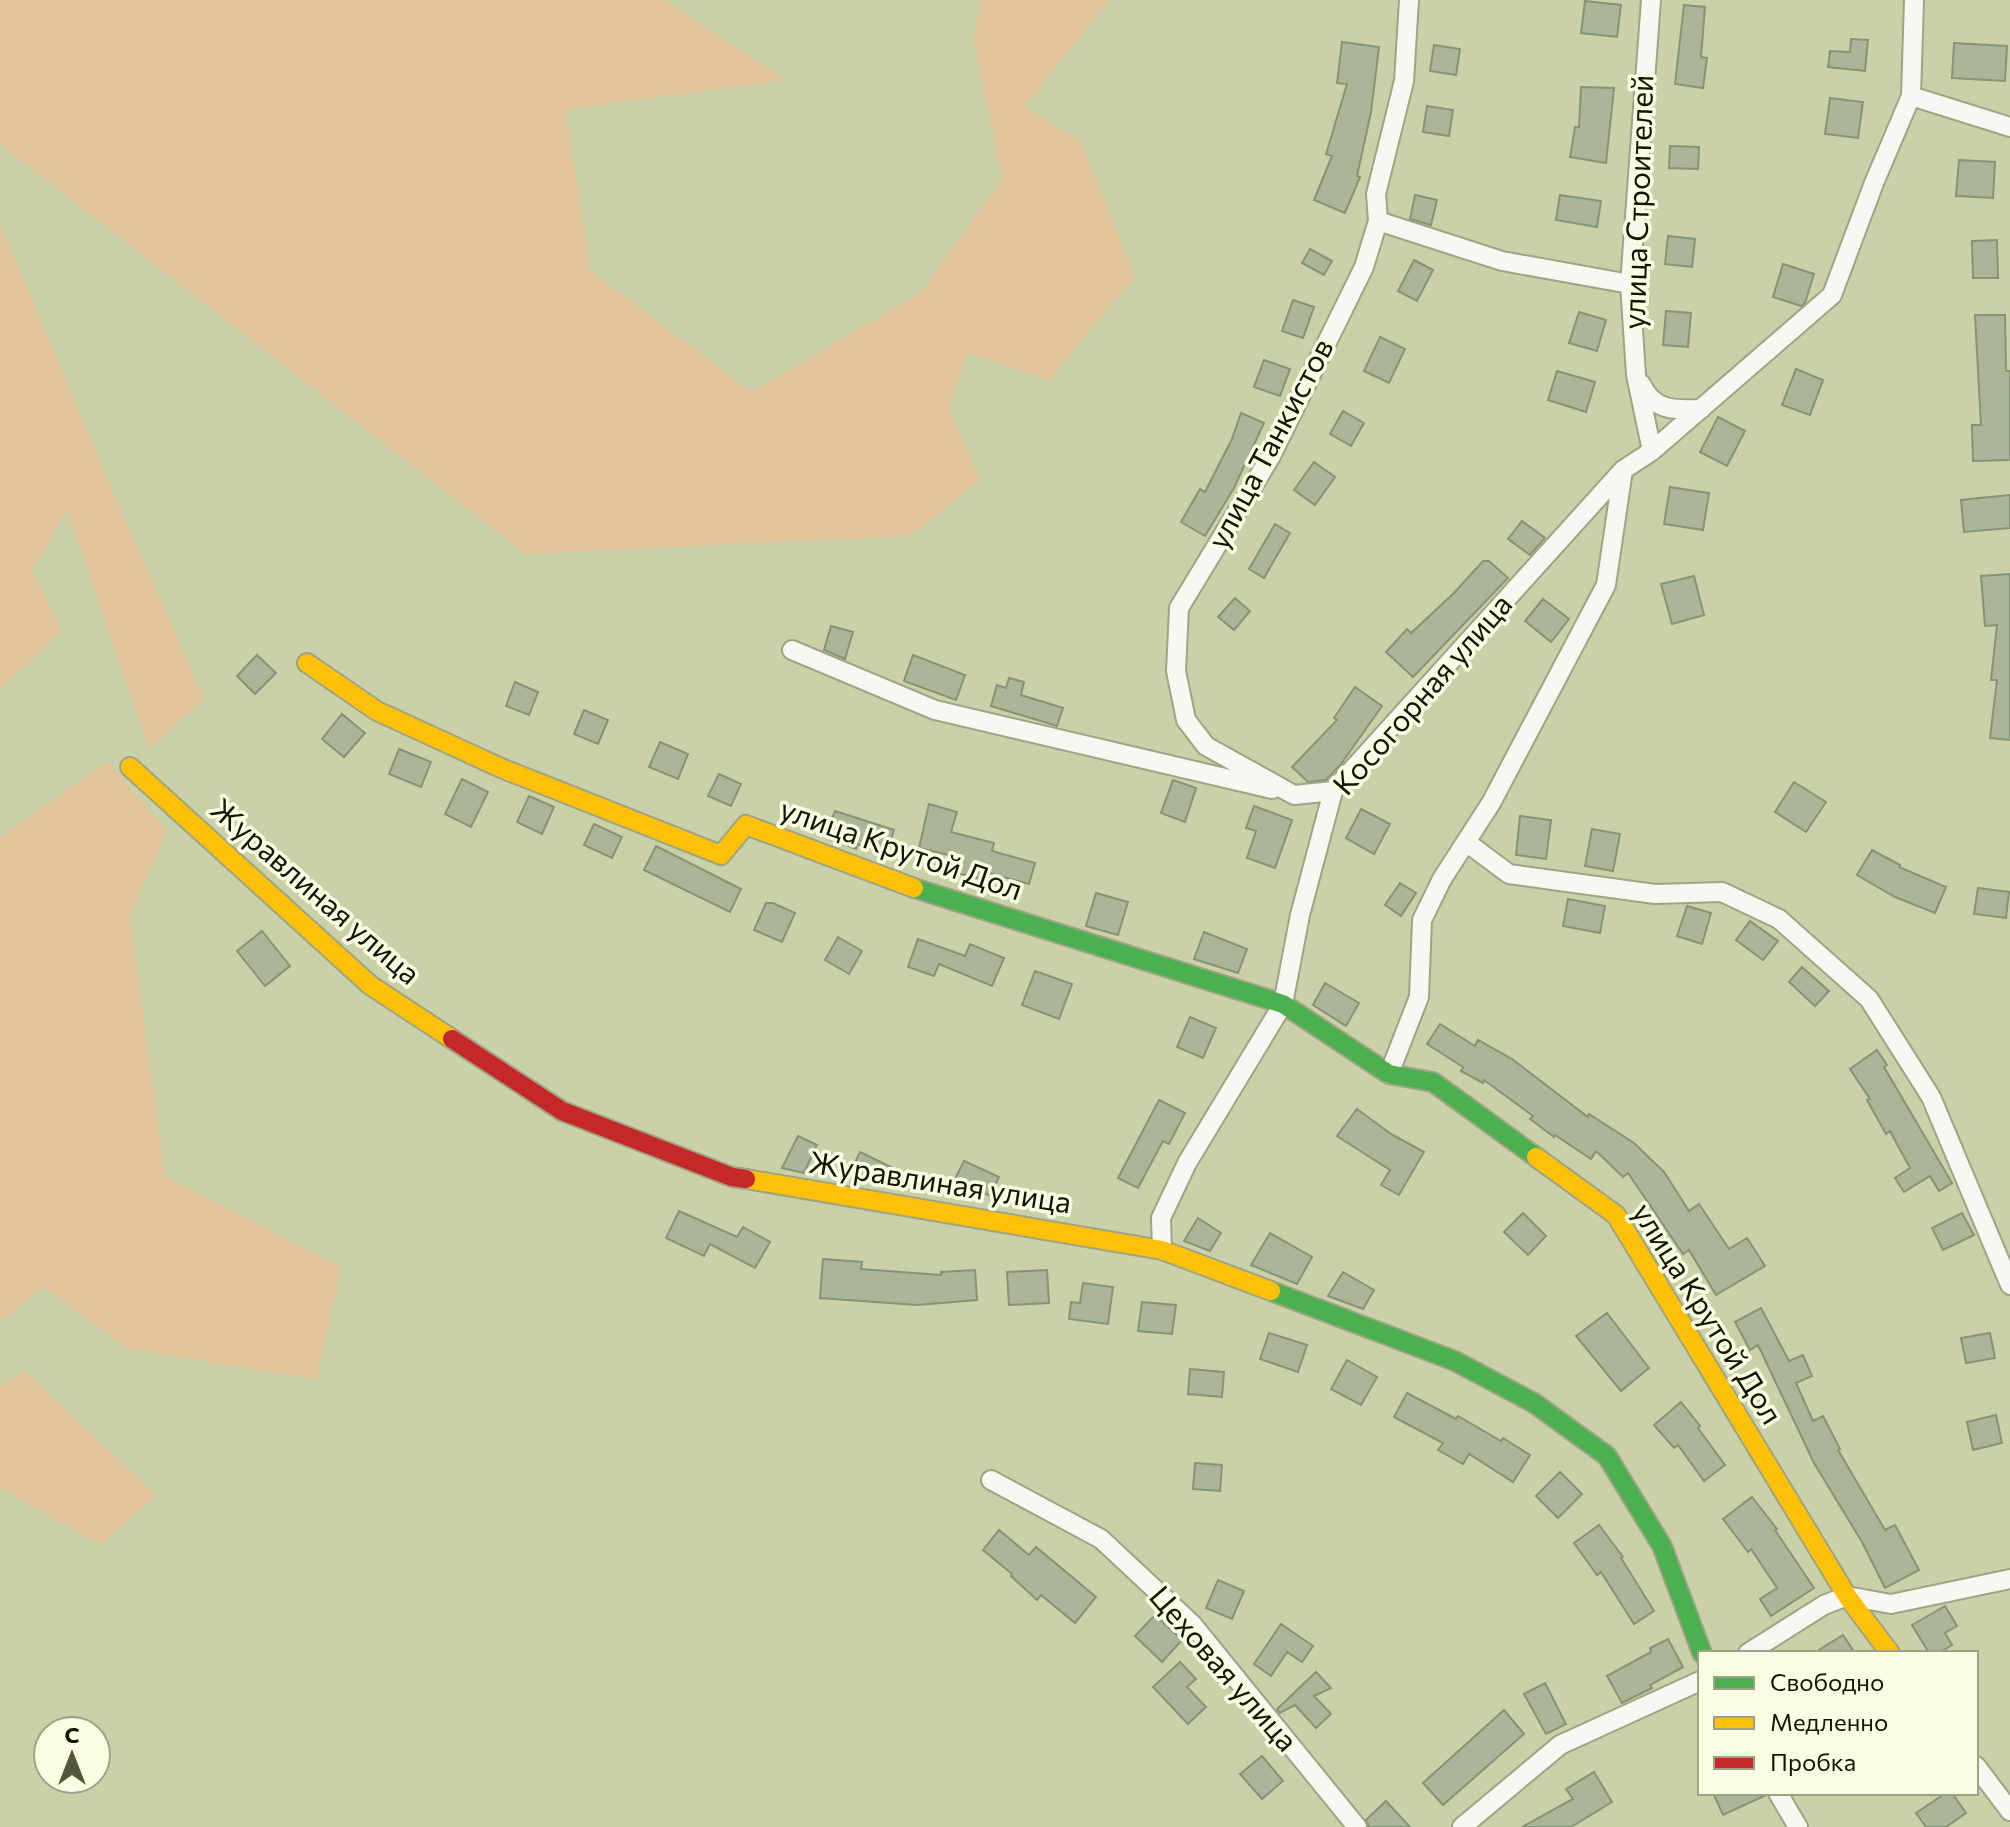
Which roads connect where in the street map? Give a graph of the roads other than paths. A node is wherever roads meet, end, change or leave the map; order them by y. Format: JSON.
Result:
{"nodes":[{"id":1,"x":1409,"y":0,"type":"edge"},
{"id":2,"x":1651,"y":0,"type":"edge"},
{"id":3,"x":1914,"y":0,"type":"edge"},
{"id":4,"x":1911,"y":96,"type":"junction"},
{"id":5,"x":2010,"y":127,"type":"edge"},
{"id":6,"x":1378,"y":221,"type":"junction"},
{"id":7,"x":1630,"y":284,"type":"junction"},
{"id":8,"x":1636,"y":375,"type":"junction"},
{"id":9,"x":1701,"y":409,"type":"junction"},
{"id":10,"x":1652,"y":451,"type":"junction"},
{"id":11,"x":1623,"y":470,"type":"junction"},
{"id":12,"x":792,"y":650,"type":"dead end"},
{"id":13,"x":307,"y":663,"type":"dead end"},
{"id":14,"x":130,"y":767,"type":"dead end"},
{"id":15,"x":1333,"y":791,"type":"junction"},
{"id":16,"x":1294,"y":795,"type":"junction"},
{"id":17,"x":1466,"y":842,"type":"junction"},
{"id":18,"x":1283,"y":1004,"type":"junction"},
{"id":19,"x":1389,"y":1074,"type":"junction"},
{"id":20,"x":1162,"y":1250,"type":"junction"},
{"id":21,"x":2010,"y":1285,"type":"edge"},
{"id":22,"x":991,"y":1480,"type":"dead end"},
{"id":23,"x":2010,"y":1579,"type":"edge"},
{"id":24,"x":1847,"y":1596,"type":"junction"},
{"id":25,"x":1701,"y":1651,"type":"edge"},
{"id":26,"x":1751,"y":1651,"type":"edge"},
{"id":27,"x":1888,"y":1651,"type":"edge"},
{"id":28,"x":1698,"y":1682,"type":"edge"},
{"id":29,"x":1978,"y":1769,"type":"edge"},
{"id":30,"x":1779,"y":1795,"type":"edge"},
{"id":31,"x":2010,"y":1811,"type":"edge"},
{"id":32,"x":1357,"y":1827,"type":"edge"},
{"id":33,"x":1462,"y":1827,"type":"edge"},
{"id":34,"x":1798,"y":1827,"type":"edge"}],
"edges":[{"from":1,"to":6,"type":"street","name":"улица Танкистов"},
{"from":2,"to":7,"type":"street","name":"улица Строителей"},
{"from":3,"to":4,"type":"street"},
{"from":4,"to":5,"type":"street"},
{"from":4,"to":9,"type":"street","name":"Косогорная улица"},
{"from":6,"to":7,"type":"street"},
{"from":6,"to":16,"type":"street","name":"улица Танкистов"},
{"from":7,"to":8,"type":"street","name":"улица Строителей"},
{"from":8,"to":9,"type":"street"},
{"from":8,"to":10,"type":"street","name":"улица Строителей"},
{"from":9,"to":10,"type":"street","name":"Косогорная улица"},
{"from":10,"to":11,"type":"street","name":"Косогорная улица"},
{"from":11,"to":15,"type":"street","name":"Косогорная улица"},
{"from":11,"to":17,"type":"street"},
{"from":12,"to":16,"type":"street","name":"Косогорная улица"},
{"from":13,"to":18,"type":"street","name":"улица Крутой Дол"},
{"from":14,"to":20,"type":"street","name":"Журавлиная улица"},
{"from":15,"to":16,"type":"street"},
{"from":15,"to":18,"type":"street","name":"Косогорная улица"},
{"from":17,"to":19,"type":"street"},
{"from":17,"to":21,"type":"street"},
{"from":18,"to":19,"type":"street","name":"улица Крутой Дол"},
{"from":18,"to":20,"type":"street"},
{"from":19,"to":24,"type":"street","name":"улица Крутой Дол"},
{"from":20,"to":25,"type":"street","name":"Журавлиная улица"},
{"from":22,"to":32,"type":"street","name":"Цеховая улица"},
{"from":23,"to":24,"type":"street"},
{"from":24,"to":26,"type":"street"},
{"from":24,"to":27,"type":"street","name":"улица Крутой Дол"},
{"from":28,"to":33,"type":"street"},
{"from":29,"to":31,"type":"street"},
{"from":30,"to":34,"type":"street"}]}
